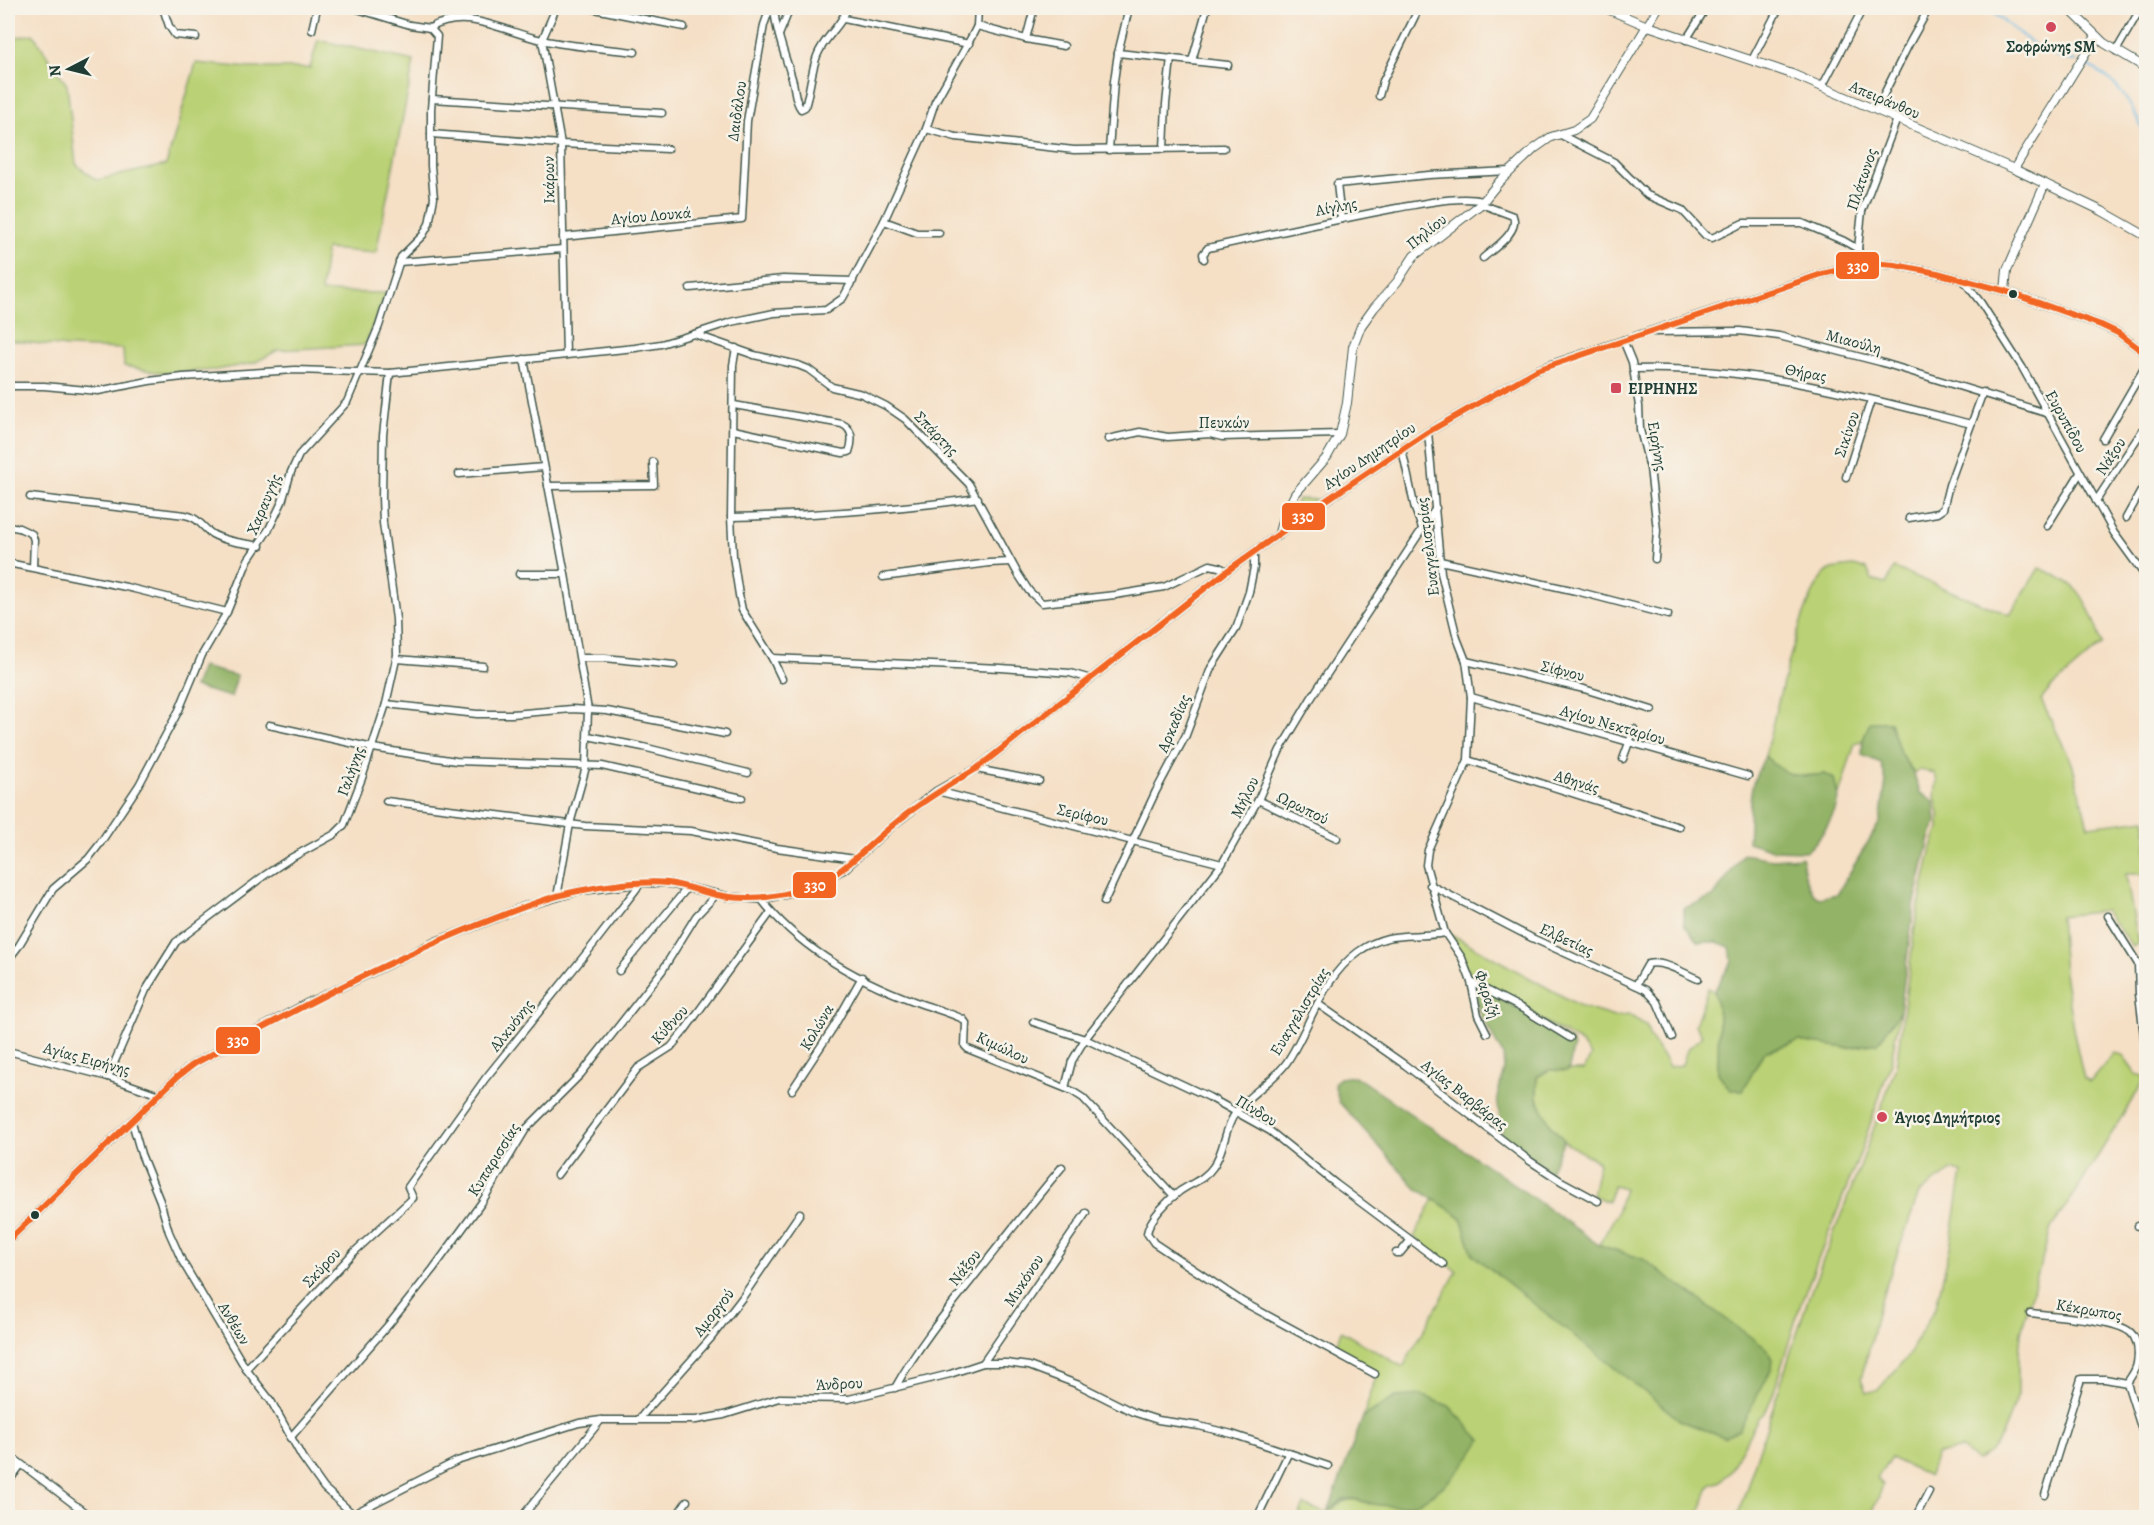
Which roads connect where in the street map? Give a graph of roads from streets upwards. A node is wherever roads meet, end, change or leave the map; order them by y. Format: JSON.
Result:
{"nodes":[{"id":1,"x":163,"y":8,"type":"edge"},
{"id":2,"x":317,"y":8,"type":"edge"},
{"id":3,"x":354,"y":8,"type":"edge"},
{"id":4,"x":556,"y":8,"type":"edge"},
{"id":5,"x":590,"y":8,"type":"edge"},
{"id":6,"x":772,"y":8,"type":"edge"},
{"id":7,"x":790,"y":8,"type":"edge"},
{"id":8,"x":847,"y":8,"type":"edge"},
{"id":9,"x":978,"y":8,"type":"edge"},
{"id":10,"x":1034,"y":8,"type":"edge"},
{"id":11,"x":1129,"y":8,"type":"edge"},
{"id":12,"x":1207,"y":8,"type":"edge"},
{"id":13,"x":1419,"y":8,"type":"edge"},
{"id":14,"x":1605,"y":8,"type":"edge"},
{"id":15,"x":1658,"y":8,"type":"edge"},
{"id":16,"x":1706,"y":8,"type":"edge"},
{"id":17,"x":1779,"y":8,"type":"edge"},
{"id":18,"x":1863,"y":8,"type":"edge"},
{"id":19,"x":1929,"y":8,"type":"edge"},
{"id":20,"x":2070,"y":8,"type":"edge"},
{"id":21,"x":2141,"y":8,"type":"edge"},
{"id":22,"x":371,"y":10,"type":"edge"},
{"id":23,"x":844,"y":19,"type":"junction"},
{"id":24,"x":976,"y":26,"type":"junction"},
{"id":25,"x":1645,"y":26,"type":"junction"},
{"id":26,"x":684,"y":27,"type":"dead end"},
{"id":27,"x":430,"y":28,"type":"junction"},
{"id":28,"x":312,"y":30,"type":"dead end"},
{"id":29,"x":2096,"y":36,"type":"junction"},
{"id":30,"x":196,"y":37,"type":"dead end"},
{"id":31,"x":778,"y":37,"type":"junction"},
{"id":32,"x":1026,"y":39,"type":"junction"},
{"id":33,"x":543,"y":40,"type":"junction"},
{"id":34,"x":1686,"y":40,"type":"junction"},
{"id":35,"x":969,"y":44,"type":"junction"},
{"id":36,"x":1064,"y":46,"type":"dead end"},
{"id":37,"x":2116,"y":51,"type":"junction"},
{"id":38,"x":635,"y":52,"type":"dead end"},
{"id":39,"x":1118,"y":53,"type":"junction"},
{"id":40,"x":1171,"y":58,"type":"junction"},
{"id":41,"x":1752,"y":60,"type":"junction"},
{"id":42,"x":1192,"y":61,"type":"junction"},
{"id":43,"x":1228,"y":65,"type":"dead end"},
{"id":44,"x":2146,"y":68,"type":"edge"},
{"id":45,"x":1822,"y":87,"type":"junction"},
{"id":46,"x":1379,"y":96,"type":"dead end"},
{"id":47,"x":432,"y":99,"type":"junction"},
{"id":48,"x":555,"y":108,"type":"junction"},
{"id":49,"x":1876,"y":110,"type":"junction"},
{"id":50,"x":662,"y":113,"type":"dead end"},
{"id":51,"x":1897,"y":119,"type":"junction"},
{"id":52,"x":926,"y":129,"type":"junction"},
{"id":53,"x":431,"y":134,"type":"junction"},
{"id":54,"x":1561,"y":135,"type":"junction"},
{"id":55,"x":561,"y":144,"type":"junction"},
{"id":56,"x":1224,"y":148,"type":"dead end"},
{"id":57,"x":668,"y":149,"type":"dead end"},
{"id":58,"x":1164,"y":149,"type":"junction"},
{"id":59,"x":1109,"y":150,"type":"junction"},
{"id":60,"x":2014,"y":169,"type":"junction"},
{"id":61,"x":1510,"y":171,"type":"junction"},
{"id":62,"x":2045,"y":184,"type":"junction"},
{"id":63,"x":1482,"y":203,"type":"junction"},
{"id":64,"x":742,"y":219,"type":"joint"},
{"id":65,"x":1341,"y":219,"type":"junction"},
{"id":66,"x":884,"y":222,"type":"junction"},
{"id":67,"x":939,"y":234,"type":"dead end"},
{"id":68,"x":2146,"y":236,"type":"edge"},
{"id":69,"x":562,"y":237,"type":"junction"},
{"id":70,"x":563,"y":249,"type":"junction"},
{"id":71,"x":1858,"y":249,"type":"junction"},
{"id":72,"x":1483,"y":258,"type":"dead end"},
{"id":73,"x":1204,"y":259,"type":"dead end"},
{"id":74,"x":399,"y":262,"type":"junction"},
{"id":75,"x":1863,"y":264,"type":"junction"},
{"id":76,"x":1963,"y":280,"type":"junction"},
{"id":77,"x":853,"y":281,"type":"junction"},
{"id":78,"x":690,"y":288,"type":"dead end"},
{"id":79,"x":2005,"y":291,"type":"junction"},
{"id":80,"x":1649,"y":332,"type":"junction"},
{"id":81,"x":694,"y":334,"type":"junction"},
{"id":82,"x":1623,"y":340,"type":"junction"},
{"id":83,"x":736,"y":348,"type":"junction"},
{"id":84,"x":2146,"y":354,"type":"edge"},
{"id":85,"x":566,"y":356,"type":"junction"},
{"id":86,"x":524,"y":359,"type":"junction"},
{"id":87,"x":2146,"y":365,"type":"edge"},
{"id":88,"x":1634,"y":369,"type":"junction"},
{"id":89,"x":360,"y":373,"type":"junction"},
{"id":90,"x":390,"y":373,"type":"junction"},
{"id":91,"x":8,"y":386,"type":"edge"},
{"id":92,"x":1983,"y":392,"type":"junction"},
{"id":93,"x":1871,"y":400,"type":"junction"},
{"id":94,"x":734,"y":405,"type":"junction"},
{"id":95,"x":2046,"y":413,"type":"junction"},
{"id":96,"x":1971,"y":424,"type":"junction"},
{"id":97,"x":2146,"y":425,"type":"edge"},
{"id":98,"x":733,"y":430,"type":"junction"},
{"id":99,"x":1428,"y":432,"type":"junction"},
{"id":100,"x":1340,"y":434,"type":"junction"},
{"id":101,"x":1108,"y":439,"type":"dead end"},
{"id":102,"x":2103,"y":439,"type":"dead end"},
{"id":103,"x":1402,"y":449,"type":"junction"},
{"id":104,"x":653,"y":462,"type":"dead end"},
{"id":105,"x":544,"y":467,"type":"junction"},
{"id":106,"x":2080,"y":473,"type":"junction"},
{"id":107,"x":459,"y":474,"type":"dead end"},
{"id":108,"x":1846,"y":477,"type":"dead end"},
{"id":109,"x":2146,"y":482,"type":"edge"},
{"id":110,"x":548,"y":486,"type":"junction"},
{"id":111,"x":30,"y":497,"type":"dead end"},
{"id":112,"x":978,"y":498,"type":"junction"},
{"id":113,"x":2096,"y":501,"type":"junction"},
{"id":114,"x":1436,"y":508,"type":"junction"},
{"id":115,"x":731,"y":517,"type":"junction"},
{"id":116,"x":1909,"y":518,"type":"dead end"},
{"id":117,"x":2126,"y":518,"type":"dead end"},
{"id":118,"x":8,"y":526,"type":"edge"},
{"id":119,"x":2048,"y":526,"type":"dead end"},
{"id":120,"x":1422,"y":528,"type":"junction"},
{"id":121,"x":1278,"y":536,"type":"junction"},
{"id":122,"x":260,"y":546,"type":"junction"},
{"id":123,"x":1254,"y":552,"type":"junction"},
{"id":124,"x":1655,"y":559,"type":"dead end"},
{"id":125,"x":1440,"y":561,"type":"junction"},
{"id":126,"x":1011,"y":562,"type":"junction"},
{"id":127,"x":8,"y":563,"type":"edge"},
{"id":128,"x":33,"y":567,"type":"junction"},
{"id":129,"x":1227,"y":572,"type":"junction"},
{"id":130,"x":519,"y":574,"type":"dead end"},
{"id":131,"x":565,"y":574,"type":"junction"},
{"id":132,"x":883,"y":577,"type":"dead end"},
{"id":133,"x":2146,"y":577,"type":"edge"},
{"id":134,"x":227,"y":612,"type":"junction"},
{"id":135,"x":1668,"y":615,"type":"dead end"},
{"id":136,"x":581,"y":658,"type":"junction"},
{"id":137,"x":772,"y":658,"type":"junction"},
{"id":138,"x":396,"y":659,"type":"junction"},
{"id":139,"x":1466,"y":661,"type":"junction"},
{"id":140,"x":674,"y":665,"type":"dead end"},
{"id":141,"x":483,"y":666,"type":"dead end"},
{"id":142,"x":782,"y":679,"type":"dead end"},
{"id":143,"x":1091,"y":679,"type":"junction"},
{"id":144,"x":1471,"y":697,"type":"junction"},
{"id":145,"x":387,"y":704,"type":"junction"},
{"id":146,"x":588,"y":710,"type":"junction"},
{"id":147,"x":1652,"y":710,"type":"dead end"},
{"id":148,"x":269,"y":725,"type":"dead end"},
{"id":149,"x":1634,"y":729,"type":"dead end"},
{"id":150,"x":725,"y":734,"type":"dead end"},
{"id":151,"x":588,"y":736,"type":"junction"},
{"id":152,"x":1629,"y":743,"type":"junction"},
{"id":153,"x":373,"y":748,"type":"junction"},
{"id":154,"x":1623,"y":759,"type":"dead end"},
{"id":155,"x":1468,"y":760,"type":"junction"},
{"id":156,"x":586,"y":767,"type":"junction"},
{"id":157,"x":976,"y":769,"type":"junction"},
{"id":158,"x":748,"y":773,"type":"dead end"},
{"id":159,"x":1748,"y":776,"type":"dead end"},
{"id":160,"x":1039,"y":781,"type":"dead end"},
{"id":161,"x":937,"y":791,"type":"junction"},
{"id":162,"x":742,"y":798,"type":"dead end"},
{"id":163,"x":1258,"y":800,"type":"junction"},
{"id":164,"x":386,"y":801,"type":"dead end"},
{"id":165,"x":570,"y":824,"type":"junction"},
{"id":166,"x":1679,"y":827,"type":"dead end"},
{"id":167,"x":1337,"y":838,"type":"dead end"},
{"id":168,"x":1134,"y":840,"type":"junction"},
{"id":169,"x":856,"y":860,"type":"junction"},
{"id":170,"x":1222,"y":864,"type":"junction"},
{"id":171,"x":640,"y":883,"type":"junction"},
{"id":172,"x":1430,"y":885,"type":"junction"},
{"id":173,"x":688,"y":886,"type":"junction"},
{"id":174,"x":717,"y":894,"type":"junction"},
{"id":175,"x":557,"y":897,"type":"junction"},
{"id":176,"x":761,"y":899,"type":"junction"},
{"id":177,"x":1104,"y":902,"type":"dead end"},
{"id":178,"x":771,"y":912,"type":"junction"},
{"id":179,"x":2108,"y":916,"type":"dead end"},
{"id":180,"x":1444,"y":933,"type":"junction"},
{"id":181,"x":8,"y":960,"type":"edge"},
{"id":182,"x":619,"y":971,"type":"dead end"},
{"id":183,"x":862,"y":977,"type":"junction"},
{"id":184,"x":1698,"y":979,"type":"dead end"},
{"id":185,"x":1471,"y":982,"type":"junction"},
{"id":186,"x":1636,"y":986,"type":"junction"},
{"id":187,"x":1318,"y":1004,"type":"junction"},
{"id":188,"x":1033,"y":1022,"type":"dead end"},
{"id":189,"x":1487,"y":1033,"type":"dead end"},
{"id":190,"x":1672,"y":1036,"type":"dead end"},
{"id":191,"x":1570,"y":1038,"type":"dead end"},
{"id":192,"x":1085,"y":1039,"type":"junction"},
{"id":193,"x":8,"y":1051,"type":"edge"},
{"id":194,"x":2146,"y":1053,"type":"edge"},
{"id":195,"x":108,"y":1077,"type":"junction"},
{"id":196,"x":1065,"y":1088,"type":"junction"},
{"id":197,"x":792,"y":1090,"type":"dead end"},
{"id":198,"x":159,"y":1095,"type":"junction"},
{"id":199,"x":1236,"y":1112,"type":"junction"},
{"id":200,"x":132,"y":1122,"type":"junction"},
{"id":201,"x":1062,"y":1167,"type":"dead end"},
{"id":202,"x":557,"y":1175,"type":"dead end"},
{"id":203,"x":408,"y":1187,"type":"joint"},
{"id":204,"x":1174,"y":1196,"type":"junction"},
{"id":205,"x":1598,"y":1201,"type":"dead end"},
{"id":206,"x":1086,"y":1213,"type":"dead end"},
{"id":207,"x":800,"y":1214,"type":"dead end"},
{"id":208,"x":2138,"y":1226,"type":"dead end"},
{"id":209,"x":2146,"y":1229,"type":"edge"},
{"id":210,"x":8,"y":1241,"type":"edge"},
{"id":211,"x":1410,"y":1241,"type":"junction"},
{"id":212,"x":1396,"y":1253,"type":"dead end"},
{"id":213,"x":1443,"y":1264,"type":"dead end"},
{"id":214,"x":2031,"y":1314,"type":"dead end"},
{"id":215,"x":983,"y":1364,"type":"junction"},
{"id":216,"x":246,"y":1369,"type":"junction"},
{"id":217,"x":1376,"y":1374,"type":"dead end"},
{"id":218,"x":2127,"y":1383,"type":"junction"},
{"id":219,"x":895,"y":1388,"type":"junction"},
{"id":220,"x":2134,"y":1403,"type":"junction"},
{"id":221,"x":2146,"y":1403,"type":"edge"},
{"id":222,"x":601,"y":1420,"type":"junction"},
{"id":223,"x":638,"y":1420,"type":"junction"},
{"id":224,"x":290,"y":1438,"type":"junction"},
{"id":225,"x":2146,"y":1443,"type":"edge"},
{"id":226,"x":1289,"y":1452,"type":"junction"},
{"id":227,"x":8,"y":1454,"type":"edge"},
{"id":228,"x":21,"y":1465,"type":"junction"},
{"id":229,"x":1328,"y":1466,"type":"dead end"},
{"id":230,"x":8,"y":1482,"type":"edge"},
{"id":231,"x":1929,"y":1491,"type":"dead end"},
{"id":232,"x":2045,"y":1495,"type":"dead end"},
{"id":233,"x":687,"y":1501,"type":"dead end"},
{"id":234,"x":353,"y":1516,"type":"edge"},
{"id":235,"x":92,"y":1518,"type":"edge"},
{"id":236,"x":521,"y":1518,"type":"edge"},
{"id":237,"x":675,"y":1518,"type":"edge"},
{"id":238,"x":1257,"y":1518,"type":"edge"},
{"id":239,"x":1915,"y":1518,"type":"edge"}],
"edges":[{"from":1,"to":30,"type":"street"},
{"from":2,"to":28,"type":"street"},
{"from":3,"to":22,"type":"street"},
{"from":4,"to":33,"type":"street"},
{"from":5,"to":26,"type":"street"},
{"from":6,"to":31,"type":"street"},
{"from":6,"to":64,"type":"street","name":"Δαιδάλου"},
{"from":7,"to":31,"type":"street"},
{"from":8,"to":23,"type":"street"},
{"from":9,"to":24,"type":"street"},
{"from":10,"to":32,"type":"street"},
{"from":11,"to":39,"type":"street"},
{"from":12,"to":42,"type":"street"},
{"from":13,"to":46,"type":"street"},
{"from":14,"to":25,"type":"street","name":"Απειράνθου"},
{"from":15,"to":25,"type":"street","name":"Πηλίου"},
{"from":16,"to":34,"type":"street"},
{"from":17,"to":41,"type":"street"},
{"from":18,"to":45,"type":"street"},
{"from":19,"to":49,"type":"street"},
{"from":20,"to":29,"type":"street"},
{"from":21,"to":37,"type":"street"},
{"from":22,"to":27,"type":"street"},
{"from":23,"to":31,"type":"street"},
{"from":23,"to":35,"type":"street"},
{"from":24,"to":32,"type":"street"},
{"from":24,"to":35,"type":"street"},
{"from":25,"to":34,"type":"street","name":"Απειράνθου"},
{"from":25,"to":54,"type":"street","name":"Πηλίου"},
{"from":27,"to":33,"type":"street"},
{"from":27,"to":47,"type":"street","name":"Χαραυγής"},
{"from":29,"to":37,"type":"street"},
{"from":29,"to":60,"type":"street"},
{"from":32,"to":36,"type":"street"},
{"from":33,"to":38,"type":"street"},
{"from":33,"to":48,"type":"street","name":"Ικάρων"},
{"from":34,"to":41,"type":"street","name":"Απειράνθου"},
{"from":35,"to":52,"type":"street"},
{"from":37,"to":44,"type":"street"},
{"from":39,"to":40,"type":"street"},
{"from":39,"to":59,"type":"street"},
{"from":40,"to":42,"type":"street"},
{"from":40,"to":58,"type":"street"},
{"from":41,"to":45,"type":"street","name":"Απειράνθου"},
{"from":42,"to":43,"type":"street"},
{"from":45,"to":49,"type":"street","name":"Απειράνθου"},
{"from":47,"to":48,"type":"street"},
{"from":47,"to":53,"type":"street","name":"Χαραυγής"},
{"from":48,"to":50,"type":"street"},
{"from":48,"to":55,"type":"street","name":"Ικάρων"},
{"from":49,"to":51,"type":"street","name":"Απειράνθου"},
{"from":51,"to":60,"type":"street","name":"Απειράνθου"},
{"from":51,"to":71,"type":"street","name":"Πλάτωνος"},
{"from":52,"to":59,"type":"street"},
{"from":52,"to":66,"type":"street"},
{"from":53,"to":55,"type":"street"},
{"from":53,"to":74,"type":"street","name":"Χαραυγής"},
{"from":54,"to":61,"type":"street","name":"Πηλίου"},
{"from":54,"to":71,"type":"street"},
{"from":55,"to":57,"type":"street"},
{"from":55,"to":69,"type":"street","name":"Ικάρων"},
{"from":56,"to":58,"type":"street"},
{"from":58,"to":59,"type":"street"},
{"from":60,"to":62,"type":"street","name":"Απειράνθου"},
{"from":61,"to":63,"type":"street","name":"Πηλίου"},
{"from":61,"to":65,"type":"street"},
{"from":62,"to":68,"type":"street","name":"Απειράνθου"},
{"from":62,"to":79,"type":"street"},
{"from":63,"to":65,"type":"street","name":"Αίγλης"},
{"from":63,"to":72,"type":"street","name":"Αίγλης"},
{"from":63,"to":100,"type":"street","name":"Πηλίου"},
{"from":64,"to":69,"type":"street","name":"Αγίου Λουκά"},
{"from":65,"to":73,"type":"street","name":"Αίγλης"},
{"from":66,"to":67,"type":"street"},
{"from":66,"to":77,"type":"street"},
{"from":69,"to":70,"type":"street","name":"Ικάρων"},
{"from":70,"to":74,"type":"street"},
{"from":70,"to":85,"type":"street","name":"Ικάρων"},
{"from":71,"to":75,"type":"street"},
{"from":74,"to":89,"type":"street","name":"Χαραυγής"},
{"from":75,"to":76,"type":"street","name":"Αγίου Δημητρίου"},
{"from":75,"to":80,"type":"street","name":"Αγίου Δημητρίου"},
{"from":76,"to":79,"type":"street","name":"Αγίου Δημητρίου"},
{"from":76,"to":95,"type":"street","name":"Ευρυπίδου"},
{"from":77,"to":78,"type":"street"},
{"from":77,"to":81,"type":"street"},
{"from":79,"to":84,"type":"street","name":"Αγίου Δημητρίου"},
{"from":80,"to":82,"type":"street","name":"Αγίου Δημητρίου"},
{"from":80,"to":92,"type":"street","name":"Μιαούλη"},
{"from":81,"to":83,"type":"street","name":"Σπάρτης"},
{"from":81,"to":85,"type":"street"},
{"from":82,"to":88,"type":"street","name":"Ειρήνης"},
{"from":82,"to":99,"type":"street","name":"Αγίου Δημητρίου"},
{"from":83,"to":94,"type":"street"},
{"from":83,"to":112,"type":"street","name":"Σπάρτης"},
{"from":85,"to":86,"type":"street"},
{"from":86,"to":90,"type":"street"},
{"from":86,"to":105,"type":"street"},
{"from":87,"to":102,"type":"street"},
{"from":88,"to":93,"type":"street","name":"Θήρας"},
{"from":88,"to":124,"type":"street","name":"Ειρήνης"},
{"from":89,"to":90,"type":"street"},
{"from":89,"to":91,"type":"street"},
{"from":89,"to":122,"type":"street","name":"Χαραυγής"},
{"from":90,"to":138,"type":"street","name":"Γαλήνης"},
{"from":92,"to":95,"type":"street","name":"Μιαούλη"},
{"from":92,"to":96,"type":"street"},
{"from":93,"to":96,"type":"street","name":"Θήρας"},
{"from":93,"to":108,"type":"street","name":"Σικίνου"},
{"from":94,"to":98,"type":"street"},
{"from":94,"to":98,"type":"street"},
{"from":95,"to":106,"type":"street","name":"Ευρυπίδου"},
{"from":96,"to":116,"type":"street"},
{"from":97,"to":113,"type":"street","name":"Νάξου"},
{"from":98,"to":115,"type":"street"},
{"from":99,"to":103,"type":"street","name":"Αγίου Δημητρίου"},
{"from":99,"to":114,"type":"street","name":"Ευαγγελιστρίας"},
{"from":100,"to":101,"type":"street","name":"Πευκών"},
{"from":100,"to":121,"type":"street","name":"Πηλίου"},
{"from":103,"to":120,"type":"street"},
{"from":103,"to":121,"type":"street","name":"Αγίου Δημητρίου"},
{"from":104,"to":110,"type":"street"},
{"from":105,"to":107,"type":"street"},
{"from":105,"to":110,"type":"street"},
{"from":106,"to":113,"type":"street","name":"Ευρυπίδου"},
{"from":106,"to":119,"type":"street"},
{"from":109,"to":117,"type":"street"},
{"from":110,"to":131,"type":"street"},
{"from":111,"to":122,"type":"street"},
{"from":112,"to":115,"type":"street"},
{"from":112,"to":126,"type":"street","name":"Σπάρτης"},
{"from":113,"to":133,"type":"street","name":"Ευρυπίδου"},
{"from":114,"to":120,"type":"street","name":"Μήλου"},
{"from":114,"to":125,"type":"street","name":"Ευαγγελιστρίας"},
{"from":115,"to":137,"type":"street"},
{"from":118,"to":128,"type":"street"},
{"from":120,"to":163,"type":"street","name":"Μήλου"},
{"from":121,"to":123,"type":"street","name":"Αγίου Δημητρίου"},
{"from":122,"to":134,"type":"street","name":"Χαραυγής"},
{"from":123,"to":129,"type":"street","name":"Αγίου Δημητρίου"},
{"from":123,"to":168,"type":"street","name":"Αρκαδίας"},
{"from":125,"to":135,"type":"street"},
{"from":125,"to":139,"type":"street","name":"Ευαγγελιστρίας"},
{"from":126,"to":129,"type":"street","name":"Σπάρτης"},
{"from":126,"to":132,"type":"street"},
{"from":127,"to":128,"type":"street"},
{"from":128,"to":134,"type":"street"},
{"from":129,"to":143,"type":"street","name":"Αγίου Δημητρίου"},
{"from":130,"to":131,"type":"street"},
{"from":131,"to":136,"type":"street"},
{"from":134,"to":181,"type":"street","name":"Χαραυγής"},
{"from":136,"to":140,"type":"street"},
{"from":136,"to":146,"type":"street"},
{"from":137,"to":142,"type":"street"},
{"from":137,"to":143,"type":"street"},
{"from":138,"to":141,"type":"street"},
{"from":138,"to":145,"type":"street","name":"Γαλήνης"},
{"from":139,"to":144,"type":"street","name":"Ευαγγελιστρίας"},
{"from":139,"to":147,"type":"street","name":"Σίφνου"},
{"from":143,"to":157,"type":"street","name":"Αγίου Δημητρίου"},
{"from":144,"to":152,"type":"street","name":"Αγίου Νεκταρίου"},
{"from":144,"to":155,"type":"street","name":"Ευαγγελιστρίας"},
{"from":145,"to":146,"type":"street"},
{"from":145,"to":153,"type":"street","name":"Γαλήνης"},
{"from":146,"to":150,"type":"street"},
{"from":146,"to":151,"type":"street"},
{"from":148,"to":153,"type":"street"},
{"from":149,"to":152,"type":"street"},
{"from":151,"to":156,"type":"street"},
{"from":151,"to":158,"type":"street"},
{"from":152,"to":154,"type":"street"},
{"from":152,"to":159,"type":"street","name":"Αγίου Νεκταρίου"},
{"from":153,"to":156,"type":"street"},
{"from":153,"to":195,"type":"street","name":"Γαλήνης"},
{"from":155,"to":166,"type":"street","name":"Αθηνάς"},
{"from":155,"to":172,"type":"street","name":"Ευαγγελιστρίας"},
{"from":156,"to":162,"type":"street"},
{"from":156,"to":165,"type":"street"},
{"from":157,"to":160,"type":"street"},
{"from":157,"to":161,"type":"street","name":"Αγίου Δημητρίου"},
{"from":161,"to":168,"type":"street","name":"Σερίφου"},
{"from":161,"to":169,"type":"street","name":"Αγίου Δημητρίου"},
{"from":163,"to":167,"type":"street","name":"Ωρωπού"},
{"from":163,"to":170,"type":"street","name":"Μήλου"},
{"from":164,"to":165,"type":"street"},
{"from":165,"to":169,"type":"street"},
{"from":165,"to":175,"type":"street"},
{"from":168,"to":170,"type":"street","name":"Σερίφου"},
{"from":168,"to":177,"type":"street","name":"Αρκαδίας"},
{"from":169,"to":176,"type":"street","name":"Αγίου Δημητρίου"},
{"from":170,"to":192,"type":"street","name":"Μήλου"},
{"from":171,"to":173,"type":"street","name":"Αγίου Δημητρίου"},
{"from":171,"to":175,"type":"street","name":"Αγίου Δημητρίου"},
{"from":171,"to":203,"type":"street","name":"Αλκυόνης"},
{"from":172,"to":180,"type":"street","name":"Ευαγγελιστρίας"},
{"from":172,"to":186,"type":"street","name":"Ελβετίας"},
{"from":173,"to":174,"type":"street","name":"Αγίου Δημητρίου"},
{"from":173,"to":182,"type":"street"},
{"from":174,"to":176,"type":"street","name":"Αγίου Δημητρίου"},
{"from":174,"to":224,"type":"street","name":"Κυπαρισσίας"},
{"from":175,"to":198,"type":"street","name":"Αγίου Δημητρίου"},
{"from":176,"to":178,"type":"street","name":"Κιμώλου"},
{"from":178,"to":183,"type":"street","name":"Κιμώλου"},
{"from":178,"to":202,"type":"street","name":"Κύθνου"},
{"from":179,"to":194,"type":"street"},
{"from":180,"to":185,"type":"street","name":"Φαραζή"},
{"from":180,"to":187,"type":"street","name":"Ευαγγελιστρίας"},
{"from":183,"to":196,"type":"street","name":"Κιμώλου"},
{"from":183,"to":197,"type":"street","name":"Κολώνα"},
{"from":184,"to":186,"type":"street"},
{"from":185,"to":189,"type":"street","name":"Φαραζή"},
{"from":185,"to":191,"type":"street"},
{"from":186,"to":190,"type":"street","name":"Ελβετίας"},
{"from":187,"to":199,"type":"street","name":"Ευαγγελιστρίας"},
{"from":187,"to":205,"type":"street","name":"Αγίας Βαρβάρας"},
{"from":188,"to":192,"type":"street","name":"Πίνδου"},
{"from":192,"to":196,"type":"street","name":"Μήλου"},
{"from":192,"to":199,"type":"street","name":"Πίνδου"},
{"from":193,"to":195,"type":"street","name":"Αγίας Ειρήνης"},
{"from":195,"to":198,"type":"street","name":"Αγίας Ειρήνης"},
{"from":196,"to":204,"type":"street","name":"Κιμώλου"},
{"from":198,"to":200,"type":"street","name":"Αγίου Δημητρίου"},
{"from":199,"to":204,"type":"street","name":"Ευαγγελιστρίας"},
{"from":199,"to":211,"type":"street","name":"Πίνδου"},
{"from":200,"to":210,"type":"street","name":"Αγίου Δημητρίου"},
{"from":200,"to":216,"type":"street","name":"Ανθέων"},
{"from":201,"to":219,"type":"street","name":"Νάξου"},
{"from":203,"to":216,"type":"street","name":"Σκύρου"},
{"from":204,"to":217,"type":"street","name":"Ευαγγελιστρίας"},
{"from":206,"to":215,"type":"street","name":"Μυκόνου"},
{"from":207,"to":223,"type":"street","name":"Αμοργού"},
{"from":208,"to":209,"type":"street"},
{"from":211,"to":212,"type":"street"},
{"from":211,"to":213,"type":"street","name":"Πίνδου"},
{"from":214,"to":218,"type":"street","name":"Κέκρωπος"},
{"from":215,"to":219,"type":"street","name":"Άνδρου"},
{"from":215,"to":226,"type":"street","name":"Άνδρου"},
{"from":216,"to":224,"type":"street","name":"Ανθέων"},
{"from":218,"to":220,"type":"street"},
{"from":218,"to":232,"type":"street"},
{"from":219,"to":223,"type":"street","name":"Άνδρου"},
{"from":220,"to":221,"type":"street"},
{"from":220,"to":225,"type":"street"},
{"from":222,"to":223,"type":"street","name":"Άνδρου"},
{"from":222,"to":234,"type":"street","name":"Άνδρου"},
{"from":222,"to":236,"type":"street"},
{"from":224,"to":234,"type":"street","name":"Ανθέων"},
{"from":226,"to":229,"type":"street","name":"Άνδρου"},
{"from":226,"to":238,"type":"street"},
{"from":227,"to":228,"type":"street"},
{"from":228,"to":230,"type":"street"},
{"from":228,"to":235,"type":"street"},
{"from":231,"to":239,"type":"street"},
{"from":233,"to":237,"type":"street"}]}
